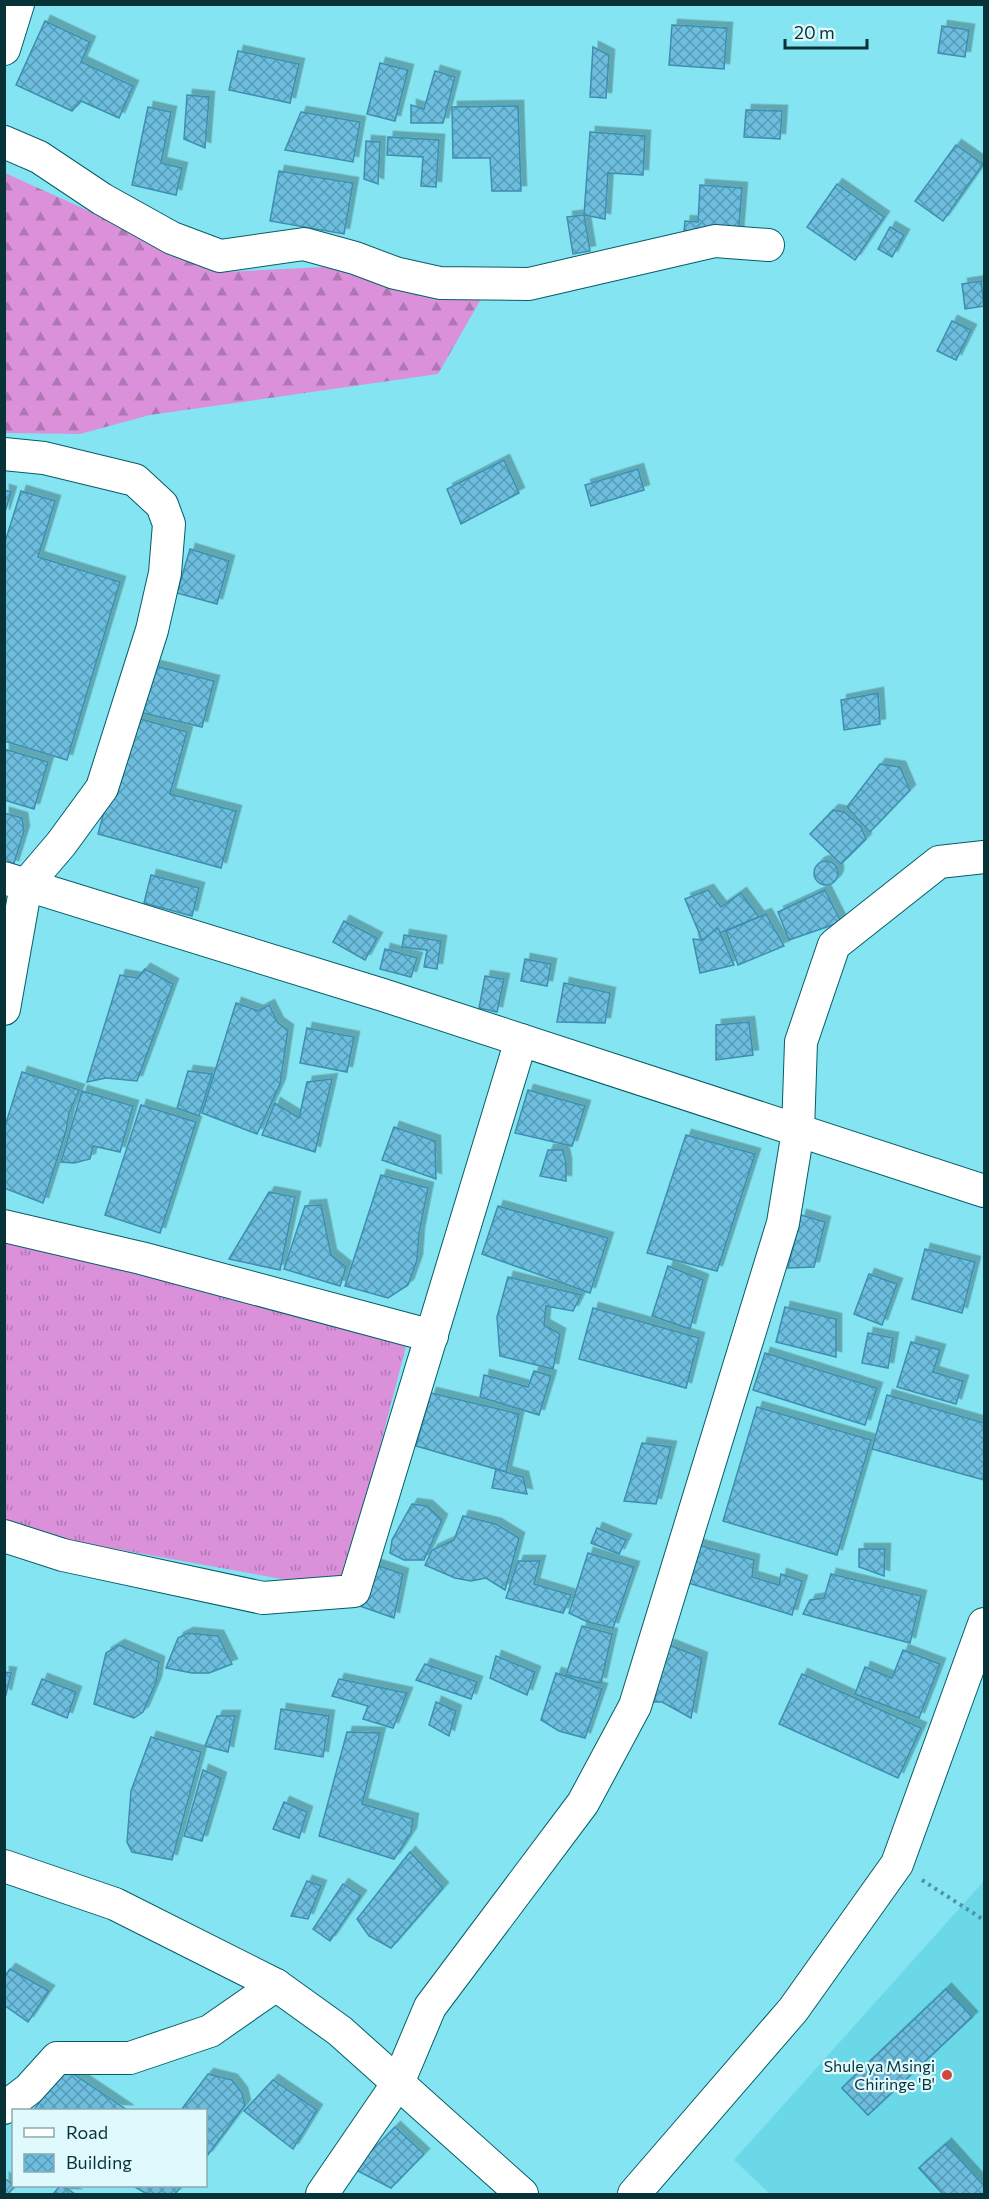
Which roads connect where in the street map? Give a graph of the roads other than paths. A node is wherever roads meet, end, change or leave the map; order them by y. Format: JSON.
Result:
{"nodes":[{"id":1,"x":18,"y":4,"type":"edge"},
{"id":2,"x":4,"y":49,"type":"edge"},
{"id":3,"x":4,"y":142,"type":"edge"},
{"id":4,"x":768,"y":245,"type":"dead end"},
{"id":5,"x":4,"y":454,"type":"edge"},
{"id":6,"x":984,"y":857,"type":"edge"},
{"id":7,"x":15,"y":881,"type":"edge"},
{"id":8,"x":4,"y":1009,"type":"edge"},
{"id":9,"x":521,"y":1040,"type":"junction"},
{"id":10,"x":798,"y":1131,"type":"junction"},
{"id":11,"x":984,"y":1191,"type":"edge"},
{"id":12,"x":4,"y":1226,"type":"edge"},
{"id":13,"x":432,"y":1336,"type":"junction"},
{"id":14,"x":4,"y":1536,"type":"edge"},
{"id":15,"x":984,"y":1624,"type":"edge"},
{"id":16,"x":4,"y":1866,"type":"edge"},
{"id":17,"x":276,"y":1985,"type":"junction"},
{"id":18,"x":398,"y":2083,"type":"junction"},
{"id":19,"x":4,"y":2108,"type":"edge"},
{"id":20,"x":322,"y":2194,"type":"edge"},
{"id":21,"x":522,"y":2194,"type":"edge"},
{"id":22,"x":633,"y":2194,"type":"edge"}],
"edges":[{"from":1,"to":2,"type":"street"},
{"from":3,"to":4,"type":"street"},
{"from":5,"to":7,"type":"street"},
{"from":6,"to":10,"type":"street"},
{"from":7,"to":8,"type":"street"},
{"from":7,"to":9,"type":"street"},
{"from":9,"to":10,"type":"street"},
{"from":9,"to":13,"type":"street"},
{"from":10,"to":11,"type":"street"},
{"from":10,"to":18,"type":"street"},
{"from":12,"to":13,"type":"street"},
{"from":13,"to":14,"type":"street"},
{"from":15,"to":22,"type":"street"},
{"from":16,"to":17,"type":"street"},
{"from":17,"to":18,"type":"street"},
{"from":17,"to":19,"type":"street"},
{"from":18,"to":20,"type":"street"},
{"from":18,"to":21,"type":"street"}]}
